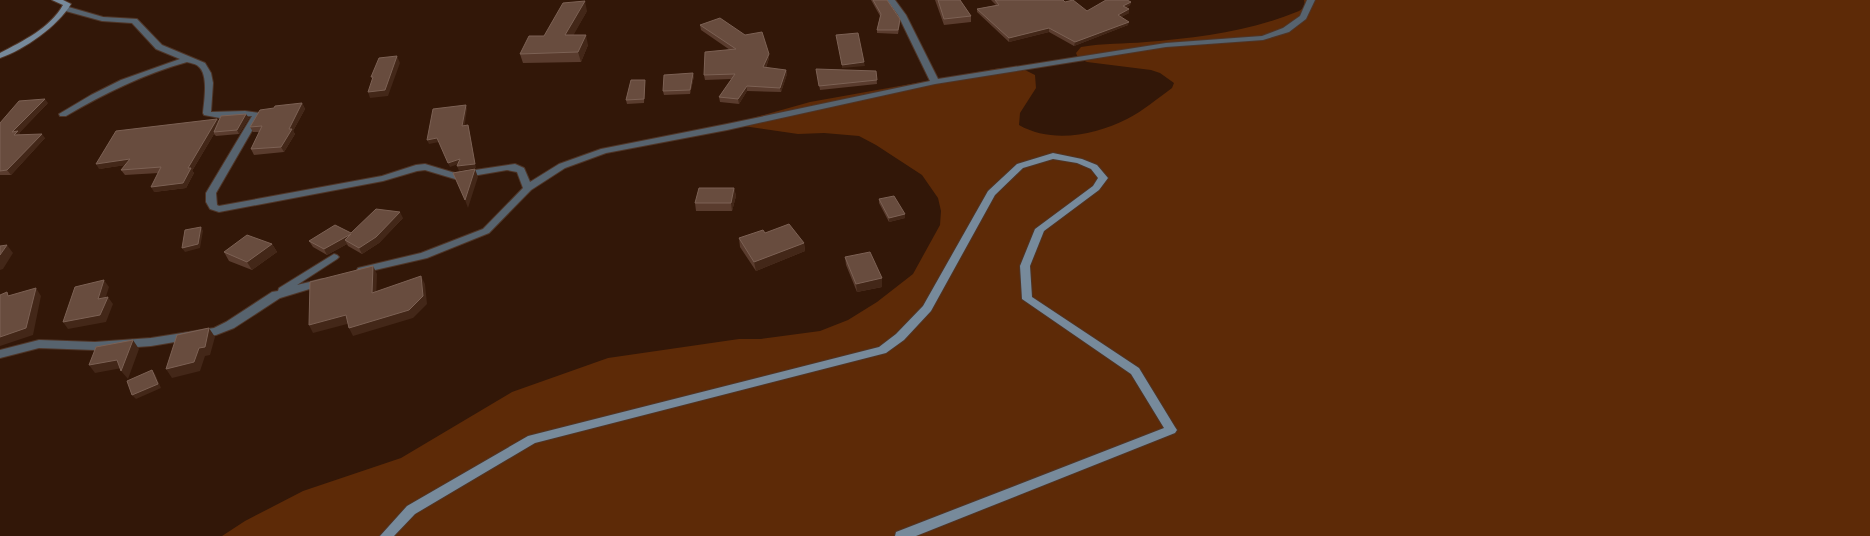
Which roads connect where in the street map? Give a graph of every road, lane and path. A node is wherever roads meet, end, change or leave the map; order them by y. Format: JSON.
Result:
{"nodes":[{"id":1,"x":56,"y":0,"type":"edge"},
{"id":2,"x":892,"y":0,"type":"edge"},
{"id":3,"x":1311,"y":0,"type":"edge"},
{"id":4,"x":65,"y":8,"type":"junction"},
{"id":5,"x":0,"y":56,"type":"edge"},
{"id":6,"x":188,"y":58,"type":"junction"},
{"id":7,"x":935,"y":82,"type":"junction"},
{"id":8,"x":62,"y":114,"type":"dead end"},
{"id":9,"x":528,"y":188,"type":"junction"},
{"id":10,"x":334,"y":257,"type":"dead end"},
{"id":11,"x":348,"y":274,"type":"edge"},
{"id":12,"x":330,"y":280,"type":"edge"},
{"id":13,"x":276,"y":295,"type":"junction"},
{"id":14,"x":0,"y":354,"type":"edge"},
{"id":15,"x":386,"y":536,"type":"edge"},
{"id":16,"x":901,"y":536,"type":"edge"}],
"edges":[{"from":1,"to":4,"type":"main road"},
{"from":2,"to":7,"type":"street"},
{"from":3,"to":7,"type":"street"},
{"from":4,"to":5,"type":"main road"},
{"from":4,"to":6,"type":"street"},
{"from":6,"to":8,"type":"street"},
{"from":6,"to":9,"type":"street"},
{"from":7,"to":9,"type":"street"},
{"from":9,"to":11,"type":"street"},
{"from":10,"to":13,"type":"street"},
{"from":12,"to":13,"type":"street"},
{"from":13,"to":14,"type":"street"},
{"from":15,"to":16,"type":"main road"}]}
